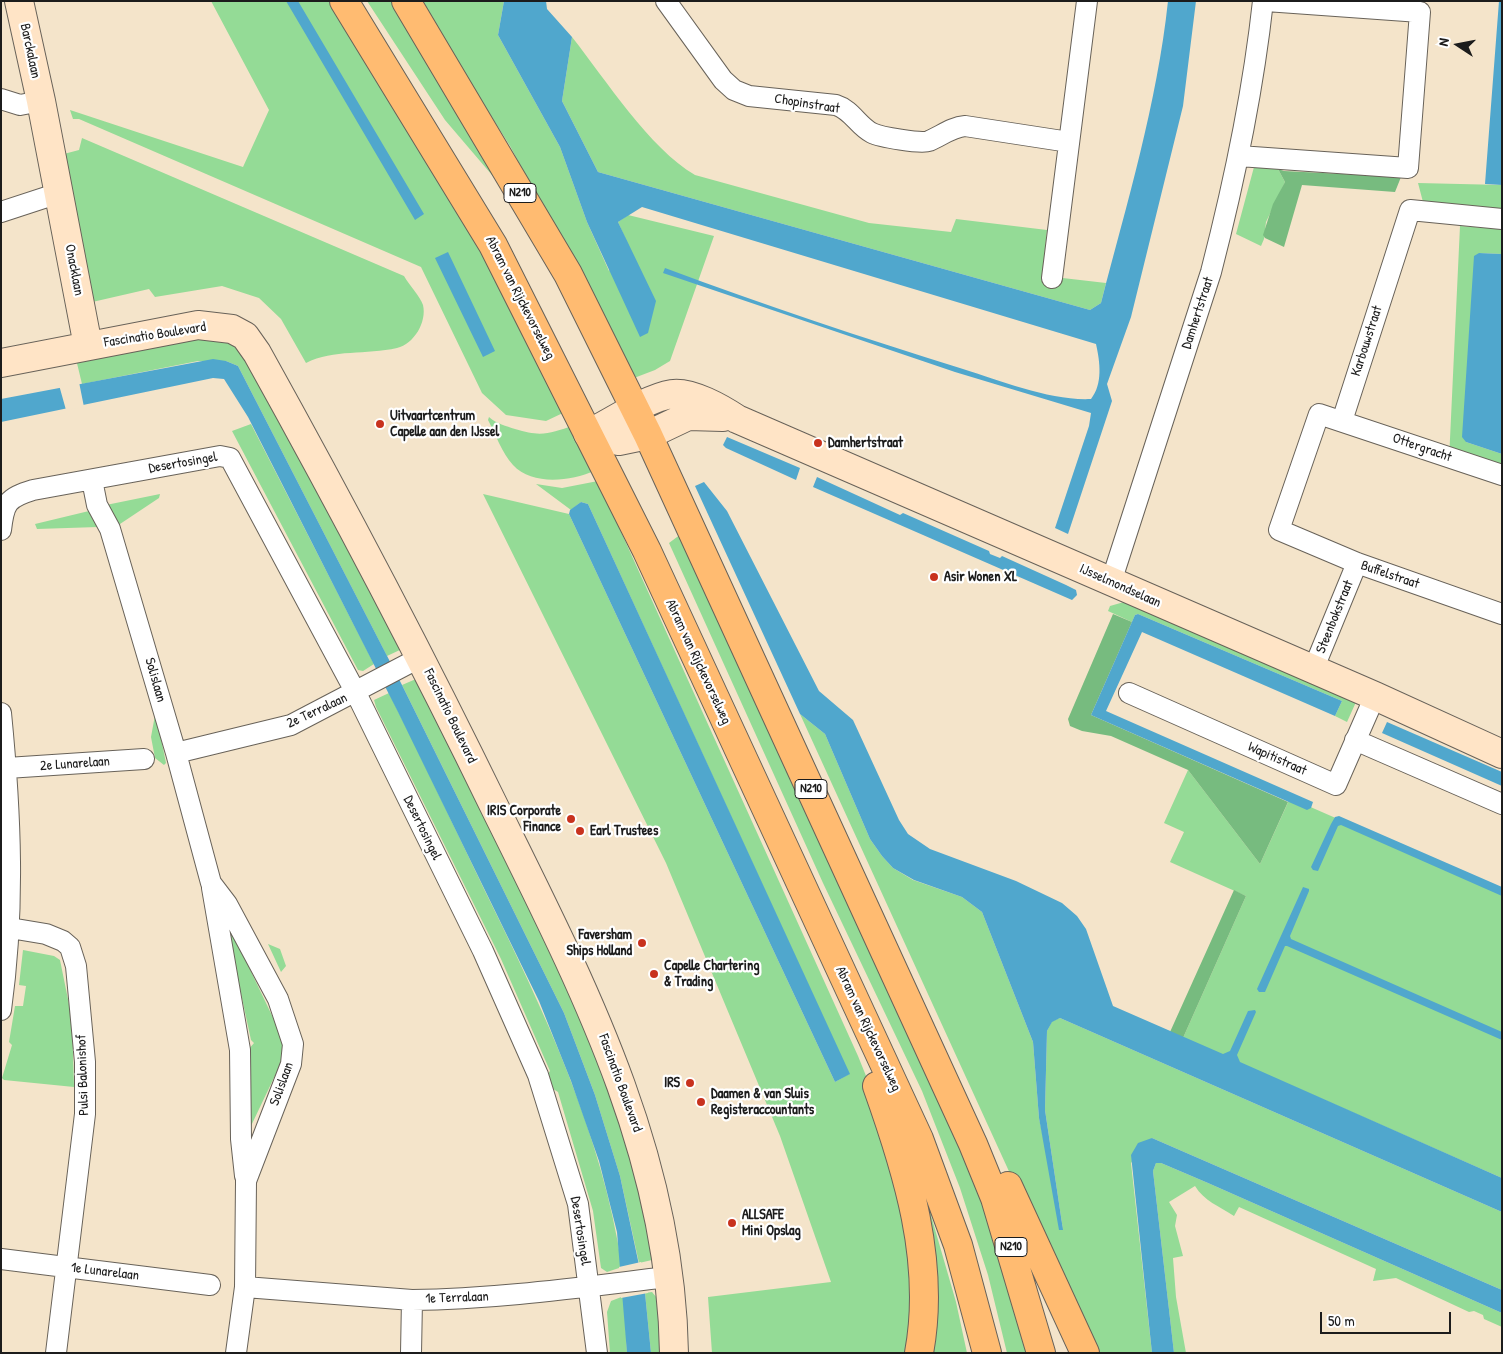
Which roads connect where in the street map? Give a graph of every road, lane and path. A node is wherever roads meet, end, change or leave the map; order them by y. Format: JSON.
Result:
{"nodes":[{"id":1,"x":19,"y":1,"type":"edge"},
{"id":2,"x":344,"y":1,"type":"edge"},
{"id":3,"x":406,"y":1,"type":"edge"},
{"id":4,"x":666,"y":1,"type":"edge"},
{"id":5,"x":1087,"y":1,"type":"edge"},
{"id":6,"x":1264,"y":1,"type":"edge"},
{"id":7,"x":1421,"y":7,"type":"edge"},
{"id":8,"x":1,"y":98,"type":"edge"},
{"id":9,"x":41,"y":101,"type":"junction"},
{"id":10,"x":1069,"y":142,"type":"junction"},
{"id":11,"x":1239,"y":156,"type":"junction"},
{"id":12,"x":59,"y":193,"type":"junction"},
{"id":13,"x":1,"y":212,"type":"edge"},
{"id":14,"x":1502,"y":218,"type":"edge"},
{"id":15,"x":1052,"y":278,"type":"dead end"},
{"id":16,"x":88,"y":346,"type":"junction"},
{"id":17,"x":1,"y":363,"type":"edge"},
{"id":18,"x":635,"y":408,"type":"junction"},
{"id":19,"x":737,"y":419,"type":"junction"},
{"id":20,"x":1342,"y":421,"type":"junction"},
{"id":21,"x":588,"y":434,"type":"junction"},
{"id":22,"x":648,"y":435,"type":"junction"},
{"id":23,"x":1502,"y":475,"type":"edge"},
{"id":24,"x":92,"y":480,"type":"junction"},
{"id":25,"x":1,"y":530,"type":"edge"},
{"id":26,"x":1357,"y":563,"type":"junction"},
{"id":27,"x":1111,"y":582,"type":"junction"},
{"id":28,"x":1502,"y":614,"type":"edge"},
{"id":29,"x":413,"y":662,"type":"junction"},
{"id":30,"x":1313,"y":670,"type":"junction"},
{"id":31,"x":361,"y":690,"type":"junction"},
{"id":32,"x":1129,"y":693,"type":"dead end"},
{"id":33,"x":1375,"y":696,"type":"junction"},
{"id":34,"x":1,"y":713,"type":"edge"},
{"id":35,"x":1356,"y":740,"type":"junction"},
{"id":36,"x":176,"y":753,"type":"junction"},
{"id":37,"x":1502,"y":754,"type":"edge"},
{"id":38,"x":144,"y":759,"type":"dead end"},
{"id":39,"x":7,"y":768,"type":"junction"},
{"id":40,"x":1502,"y":804,"type":"edge"},
{"id":41,"x":211,"y":883,"type":"junction"},
{"id":42,"x":10,"y":928,"type":"junction"},
{"id":43,"x":835,"y":958,"type":"junction"},
{"id":44,"x":1,"y":1010,"type":"edge"},
{"id":45,"x":973,"y":1144,"type":"junction"},
{"id":46,"x":246,"y":1181,"type":"junction"},
{"id":47,"x":1,"y":1258,"type":"edge"},
{"id":48,"x":67,"y":1267,"type":"junction"},
{"id":49,"x":659,"y":1278,"type":"junction"},
{"id":50,"x":210,"y":1285,"type":"dead end"},
{"id":51,"x":588,"y":1286,"type":"junction"},
{"id":52,"x":245,"y":1287,"type":"junction"},
{"id":53,"x":412,"y":1300,"type":"junction"},
{"id":54,"x":56,"y":1353,"type":"edge"},
{"id":55,"x":236,"y":1353,"type":"edge"},
{"id":56,"x":411,"y":1353,"type":"edge"},
{"id":57,"x":597,"y":1353,"type":"edge"},
{"id":58,"x":674,"y":1353,"type":"edge"},
{"id":59,"x":919,"y":1353,"type":"edge"},
{"id":60,"x":987,"y":1353,"type":"edge"},
{"id":61,"x":1042,"y":1353,"type":"edge"},
{"id":62,"x":1085,"y":1353,"type":"edge"}],
"edges":[{"from":1,"to":9,"type":"street","name":"Barckalaan"},
{"from":2,"to":21,"type":"highway","name":"Abram van Rijckevorselweg"},
{"from":3,"to":18,"type":"highway","number":"N210"},
{"from":4,"to":10,"type":"street","name":"Chopinstraat"},
{"from":5,"to":10,"type":"street"},
{"from":6,"to":7,"type":"street","name":"Damhertstraat"},
{"from":6,"to":11,"type":"street","name":"Damhertstraat"},
{"from":7,"to":11,"type":"street","name":"Damhertstraat"},
{"from":8,"to":9,"type":"street"},
{"from":9,"to":12,"type":"street","name":"Onacklaan"},
{"from":10,"to":15,"type":"street"},
{"from":11,"to":27,"type":"street","name":"Damhertstraat"},
{"from":12,"to":13,"type":"street"},
{"from":12,"to":16,"type":"street","name":"Onacklaan"},
{"from":14,"to":20,"type":"street","name":"Karbouwstraat"},
{"from":16,"to":17,"type":"street","name":"Fascinatio Boulevard"},
{"from":16,"to":29,"type":"street","name":"Fascinatio Boulevard"},
{"from":18,"to":19,"type":"street","name":"IJsselmondselaan"},
{"from":18,"to":21,"type":"street","name":"IJsselmondselaan"},
{"from":18,"to":22,"type":"highway","number":"N210"},
{"from":19,"to":22,"type":"street","name":"IJsselmondselaan"},
{"from":19,"to":27,"type":"street","name":"IJsselmondselaan"},
{"from":20,"to":23,"type":"street","name":"Ottergracht"},
{"from":20,"to":26,"type":"street","name":"Buffelstraat"},
{"from":21,"to":22,"type":"street","name":"IJsselmondselaan"},
{"from":21,"to":43,"type":"highway","name":"Abram van Rijckevorselweg"},
{"from":22,"to":45,"type":"highway","number":"N210"},
{"from":24,"to":25,"type":"street"},
{"from":24,"to":31,"type":"street","name":"Desertosingel"},
{"from":24,"to":36,"type":"street","name":"Solislaan"},
{"from":26,"to":28,"type":"street","name":"Buffelstraat"},
{"from":26,"to":30,"type":"street","name":"Steenbokstraat"},
{"from":27,"to":30,"type":"street","name":"IJsselmondselaan"},
{"from":29,"to":31,"type":"street","name":"2e Terralaan"},
{"from":29,"to":49,"type":"street","name":"Fascinatio Boulevard"},
{"from":30,"to":33,"type":"street","name":"IJsselmondselaan"},
{"from":31,"to":36,"type":"street","name":"2e Terralaan"},
{"from":31,"to":51,"type":"street","name":"Desertosingel"},
{"from":32,"to":35,"type":"street","name":"Wapitistraat"},
{"from":33,"to":35,"type":"street","name":"Wapitistraat"},
{"from":33,"to":37,"type":"street","name":"IJsselmondselaan"},
{"from":34,"to":39,"type":"street"},
{"from":35,"to":40,"type":"street"},
{"from":36,"to":41,"type":"street","name":"Solislaan"},
{"from":38,"to":39,"type":"street","name":"2e Lunarelaan"},
{"from":39,"to":42,"type":"street"},
{"from":41,"to":46,"type":"street","name":"Solislaan"},
{"from":41,"to":46,"type":"street","name":"Solislaan"},
{"from":42,"to":44,"type":"street"},
{"from":42,"to":48,"type":"street","name":"Pulsi Balonishof"},
{"from":43,"to":59,"type":"highway"},
{"from":43,"to":60,"type":"highway","name":"Abram van Rijckevorselweg"},
{"from":45,"to":61,"type":"highway","number":"N210"},
{"from":45,"to":62,"type":"highway"},
{"from":46,"to":52,"type":"street","name":"Solislaan"},
{"from":47,"to":48,"type":"street","name":"1e Lunarelaan"},
{"from":48,"to":50,"type":"street","name":"1e Lunarelaan"},
{"from":48,"to":54,"type":"street"},
{"from":49,"to":51,"type":"street","name":"1e Terralaan"},
{"from":49,"to":58,"type":"street","name":"Fascinatio Boulevard"},
{"from":51,"to":53,"type":"street","name":"1e Terralaan"},
{"from":51,"to":57,"type":"street","name":"Desertosingel"},
{"from":52,"to":53,"type":"street","name":"1e Terralaan"},
{"from":52,"to":55,"type":"street","name":"Solislaan"},
{"from":53,"to":56,"type":"street"}]}
